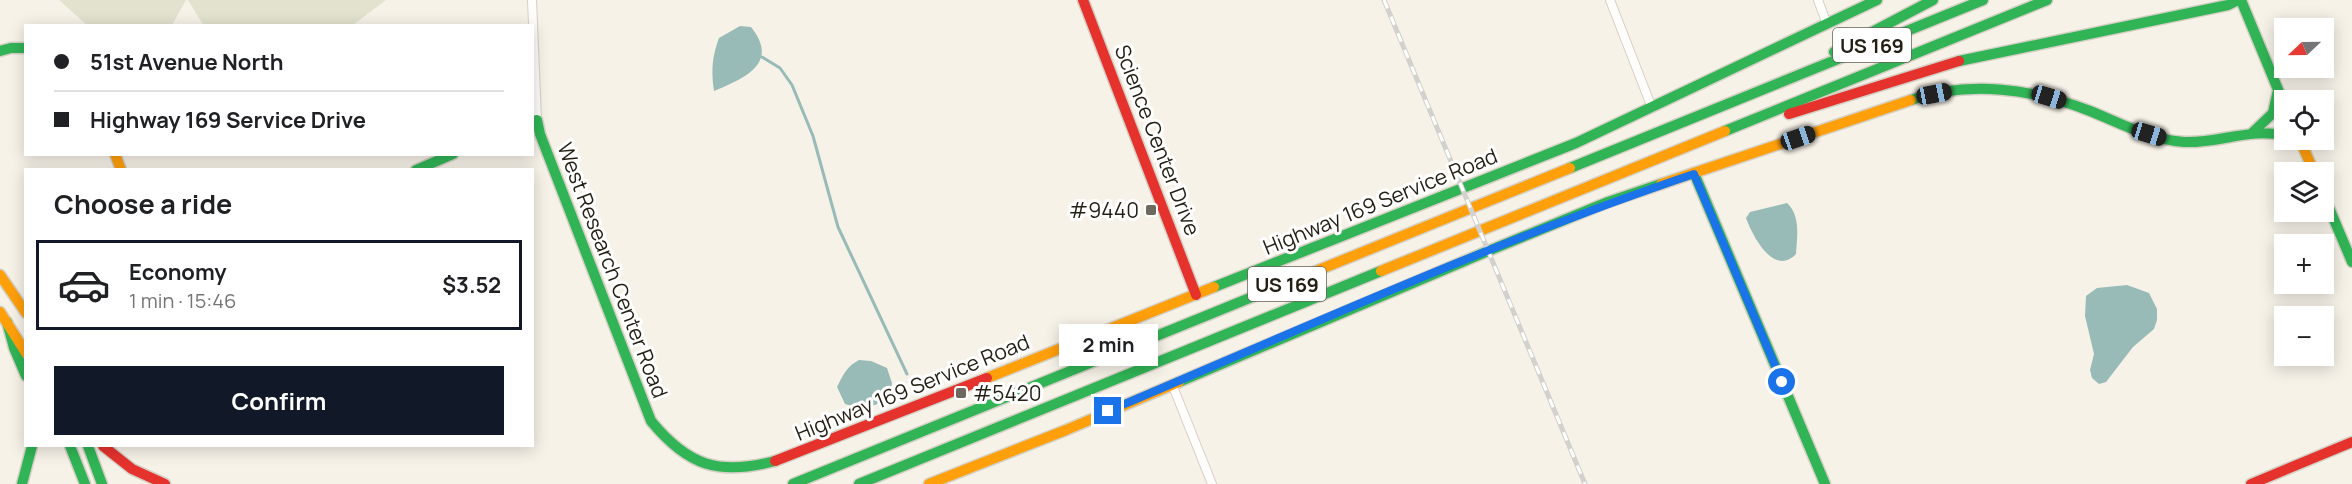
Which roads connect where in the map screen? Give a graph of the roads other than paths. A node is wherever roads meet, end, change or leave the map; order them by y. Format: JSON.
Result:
{"nodes":[{"id":1,"x":532,"y":0,"type":"edge"},
{"id":2,"x":1083,"y":0,"type":"edge"},
{"id":3,"x":1610,"y":0,"type":"edge"},
{"id":4,"x":1818,"y":0,"type":"edge"},
{"id":5,"x":1876,"y":0,"type":"edge"},
{"id":6,"x":1933,"y":0,"type":"edge"},
{"id":7,"x":1983,"y":0,"type":"edge"},
{"id":8,"x":2047,"y":0,"type":"edge"},
{"id":9,"x":2239,"y":0,"type":"edge"},
{"id":10,"x":533,"y":24,"type":"edge"},
{"id":11,"x":1827,"y":24,"type":"junction"},
{"id":12,"x":24,"y":48,"type":"edge"},
{"id":13,"x":0,"y":51,"type":"edge"},
{"id":14,"x":534,"y":81,"type":"edge"},
{"id":15,"x":2278,"y":89,"type":"joint"},
{"id":16,"x":1761,"y":91,"type":"junction"},
{"id":17,"x":1652,"y":108,"type":"junction"},
{"id":18,"x":535,"y":121,"type":"edge"},
{"id":19,"x":1740,"y":125,"type":"junction"},
{"id":20,"x":2252,"y":133,"type":"junction"},
{"id":21,"x":2274,"y":135,"type":"edge"},
{"id":22,"x":448,"y":156,"type":"edge"},
{"id":23,"x":421,"y":168,"type":"edge"},
{"id":24,"x":1694,"y":174,"type":"junction"},
{"id":25,"x":2334,"y":220,"type":"edge"},
{"id":26,"x":2352,"y":262,"type":"edge"},
{"id":27,"x":0,"y":275,"type":"edge"},
{"id":28,"x":1196,"y":295,"type":"junction"},
{"id":29,"x":24,"y":310,"type":"edge"},
{"id":30,"x":0,"y":312,"type":"edge"},
{"id":31,"x":7,"y":322,"type":"junction"},
{"id":32,"x":24,"y":350,"type":"edge"},
{"id":33,"x":24,"y":371,"type":"edge"},
{"id":34,"x":1172,"y":384,"type":"junction"},
{"id":35,"x":658,"y":432,"type":"joint"},
{"id":36,"x":2352,"y":442,"type":"edge"},
{"id":37,"x":32,"y":447,"type":"edge"},
{"id":38,"x":70,"y":447,"type":"edge"},
{"id":39,"x":88,"y":447,"type":"edge"},
{"id":40,"x":104,"y":447,"type":"edge"},
{"id":41,"x":813,"y":476,"type":"junction"},
{"id":42,"x":22,"y":484,"type":"edge"},
{"id":43,"x":86,"y":484,"type":"edge"},
{"id":44,"x":102,"y":484,"type":"edge"},
{"id":45,"x":165,"y":484,"type":"edge"},
{"id":46,"x":781,"y":484,"type":"edge"},
{"id":47,"x":794,"y":484,"type":"edge"},
{"id":48,"x":859,"y":484,"type":"edge"},
{"id":49,"x":929,"y":484,"type":"edge"},
{"id":50,"x":1212,"y":484,"type":"edge"},
{"id":51,"x":1825,"y":484,"type":"edge"},
{"id":52,"x":2251,"y":484,"type":"edge"}],
"edges":[{"from":1,"to":10,"type":"street"},
{"from":2,"to":28,"type":"main road","name":"Science Center Drive"},
{"from":3,"to":17,"type":"street"},
{"from":4,"to":11,"type":"street"},
{"from":5,"to":11,"type":"main road","name":"Highway 169 Service Road"},
{"from":6,"to":16,"type":"main road"},
{"from":7,"to":16,"type":"main road","number":"US 169"},
{"from":8,"to":19,"type":"main road","number":"US 169"},
{"from":9,"to":15,"type":"main road"},
{"from":9,"to":19,"type":"main road"},
{"from":11,"to":17,"type":"main road","name":"Highway 169 Service Road"},
{"from":12,"to":13,"type":"main road"},
{"from":14,"to":18,"type":"street"},
{"from":15,"to":20,"type":"main road"},
{"from":16,"to":41,"type":"main road","number":"US 169"},
{"from":17,"to":28,"type":"main road","name":"Highway 169 Service Road"},
{"from":18,"to":35,"type":"main road","name":"West Research Center Road"},
{"from":19,"to":48,"type":"main road","number":"US 169"},
{"from":20,"to":21,"type":"main road"},
{"from":20,"to":24,"type":"main road"},
{"from":22,"to":23,"type":"main road"},
{"from":24,"to":34,"type":"main road"},
{"from":24,"to":51,"type":"main road"},
{"from":25,"to":26,"type":"main road"},
{"from":27,"to":29,"type":"main road"},
{"from":28,"to":35,"type":"main road","name":"Highway 169 Service Road"},
{"from":30,"to":31,"type":"main road"},
{"from":31,"to":32,"type":"main road"},
{"from":31,"to":33,"type":"main road"},
{"from":34,"to":49,"type":"main road"},
{"from":34,"to":50,"type":"street"},
{"from":36,"to":52,"type":"main road"},
{"from":37,"to":42,"type":"main road"},
{"from":38,"to":43,"type":"main road"},
{"from":39,"to":44,"type":"main road"},
{"from":40,"to":45,"type":"main road"},
{"from":41,"to":46,"type":"main road"},
{"from":41,"to":47,"type":"main road","number":"US 169"}]}
